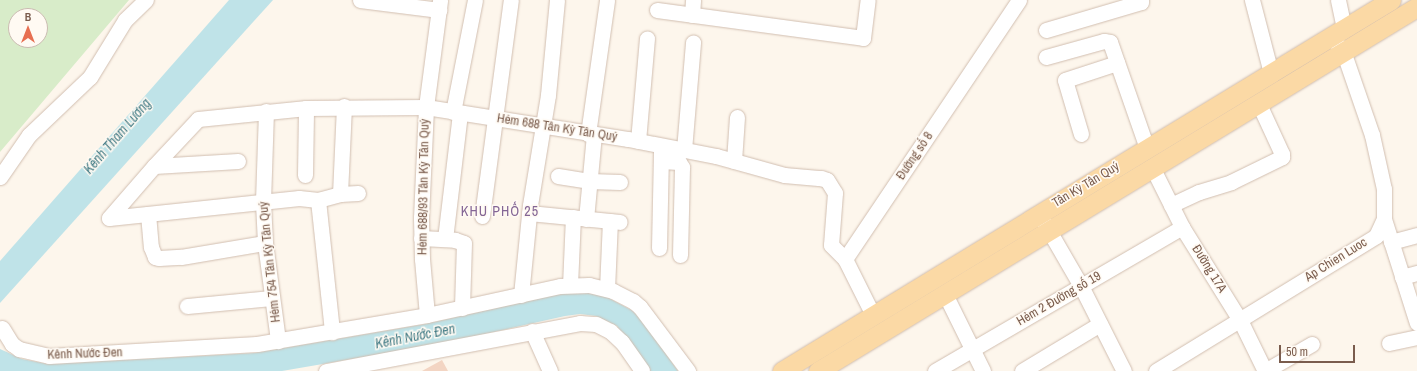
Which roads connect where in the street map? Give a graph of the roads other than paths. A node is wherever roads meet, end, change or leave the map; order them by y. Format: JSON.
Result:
{"nodes":[{"id":1,"x":146,"y":0,"type":"edge"},
{"id":2,"x":360,"y":0,"type":"edge"},
{"id":3,"x":475,"y":0,"type":"edge"},
{"id":4,"x":511,"y":0,"type":"edge"},
{"id":5,"x":557,"y":0,"type":"edge"},
{"id":6,"x":607,"y":0,"type":"edge"},
{"id":7,"x":868,"y":0,"type":"edge"},
{"id":8,"x":1019,"y":0,"type":"edge"},
{"id":9,"x":1141,"y":0,"type":"edge"},
{"id":10,"x":1252,"y":0,"type":"edge"},
{"id":11,"x":1338,"y":0,"type":"edge"},
{"id":12,"x":1391,"y":0,"type":"edge"},
{"id":13,"x":440,"y":5,"type":"edge"},
{"id":14,"x":692,"y":7,"type":"edge"},
{"id":15,"x":1417,"y":7,"type":"edge"},
{"id":16,"x":657,"y":10,"type":"dead end"},
{"id":17,"x":1046,"y":30,"type":"dead end"},
{"id":18,"x":1338,"y":32,"type":"junction"},
{"id":19,"x":647,"y":38,"type":"dead end"},
{"id":20,"x":693,"y":42,"type":"dead end"},
{"id":21,"x":1343,"y":51,"type":"junction"},
{"id":22,"x":1046,"y":57,"type":"dead end"},
{"id":23,"x":1117,"y":64,"type":"junction"},
{"id":24,"x":1271,"y":73,"type":"junction"},
{"id":25,"x":1258,"y":102,"type":"junction"},
{"id":26,"x":344,"y":106,"type":"junction"},
{"id":27,"x":426,"y":107,"type":"junction"},
{"id":28,"x":306,"y":108,"type":"junction"},
{"id":29,"x":266,"y":111,"type":"junction"},
{"id":30,"x":457,"y":112,"type":"junction"},
{"id":31,"x":737,"y":117,"type":"dead end"},
{"id":32,"x":496,"y":119,"type":"junction"},
{"id":33,"x":542,"y":127,"type":"junction"},
{"id":34,"x":591,"y":134,"type":"junction"},
{"id":35,"x":1081,"y":134,"type":"dead end"},
{"id":36,"x":638,"y":141,"type":"junction"},
{"id":37,"x":662,"y":146,"type":"junction"},
{"id":38,"x":1147,"y":148,"type":"junction"},
{"id":39,"x":684,"y":150,"type":"junction"},
{"id":40,"x":238,"y":161,"type":"dead end"},
{"id":41,"x":661,"y":161,"type":"junction"},
{"id":42,"x":734,"y":161,"type":"junction"},
{"id":43,"x":154,"y":166,"type":"junction"},
{"id":44,"x":1152,"y":167,"type":"junction"},
{"id":45,"x":305,"y":175,"type":"dead end"},
{"id":46,"x":558,"y":176,"type":"dead end"},
{"id":47,"x":0,"y":177,"type":"edge"},
{"id":48,"x":589,"y":181,"type":"junction"},
{"id":49,"x":620,"y":182,"type":"dead end"},
{"id":50,"x":358,"y":192,"type":"dead end"},
{"id":51,"x":340,"y":194,"type":"junction"},
{"id":52,"x":318,"y":200,"type":"junction"},
{"id":53,"x":263,"y":203,"type":"junction"},
{"id":54,"x":1171,"y":205,"type":"junction"},
{"id":55,"x":529,"y":213,"type":"junction"},
{"id":56,"x":148,"y":214,"type":"junction"},
{"id":57,"x":1039,"y":214,"type":"junction"},
{"id":58,"x":482,"y":216,"type":"dead end"},
{"id":59,"x":580,"y":218,"type":"junction"},
{"id":60,"x":1384,"y":219,"type":"junction"},
{"id":61,"x":1182,"y":227,"type":"junction"},
{"id":62,"x":1049,"y":230,"type":"junction"},
{"id":63,"x":1417,"y":235,"type":"edge"},
{"id":64,"x":421,"y":238,"type":"junction"},
{"id":65,"x":445,"y":239,"type":"junction"},
{"id":66,"x":1391,"y":242,"type":"junction"},
{"id":67,"x":265,"y":243,"type":"junction"},
{"id":68,"x":659,"y":248,"type":"dead end"},
{"id":69,"x":680,"y":255,"type":"dead end"},
{"id":70,"x":845,"y":259,"type":"junction"},
{"id":71,"x":1417,"y":273,"type":"edge"},
{"id":72,"x":1402,"y":276,"type":"junction"},
{"id":73,"x":570,"y":285,"type":"junction"},
{"id":74,"x":1081,"y":286,"type":"junction"},
{"id":75,"x":607,"y":289,"type":"junction"},
{"id":76,"x":945,"y":294,"type":"junction"},
{"id":77,"x":521,"y":295,"type":"junction"},
{"id":78,"x":272,"y":298,"type":"junction"},
{"id":79,"x":187,"y":306,"type":"dead end"},
{"id":80,"x":462,"y":308,"type":"junction"},
{"id":81,"x":427,"y":315,"type":"junction"},
{"id":82,"x":873,"y":315,"type":"junction"},
{"id":83,"x":1240,"y":320,"type":"junction"},
{"id":84,"x":1417,"y":323,"type":"edge"},
{"id":85,"x":1100,"y":324,"type":"junction"},
{"id":86,"x":2,"y":328,"type":"dead end"},
{"id":87,"x":532,"y":331,"type":"junction"},
{"id":88,"x":332,"y":332,"type":"junction"},
{"id":89,"x":1417,"y":337,"type":"edge"},
{"id":90,"x":278,"y":341,"type":"junction"},
{"id":91,"x":1389,"y":343,"type":"dead end"},
{"id":92,"x":1312,"y":344,"type":"dead end"},
{"id":93,"x":972,"y":350,"type":"junction"},
{"id":94,"x":367,"y":368,"type":"edge"},
{"id":95,"x":827,"y":369,"type":"edge"},
{"id":96,"x":326,"y":371,"type":"edge"},
{"id":97,"x":550,"y":371,"type":"edge"},
{"id":98,"x":642,"y":371,"type":"edge"},
{"id":99,"x":688,"y":371,"type":"edge"},
{"id":100,"x":782,"y":371,"type":"edge"},
{"id":101,"x":935,"y":371,"type":"edge"},
{"id":102,"x":983,"y":371,"type":"edge"},
{"id":103,"x":1022,"y":371,"type":"edge"},
{"id":104,"x":1124,"y":371,"type":"edge"},
{"id":105,"x":1156,"y":371,"type":"edge"},
{"id":106,"x":1265,"y":371,"type":"edge"}],
"edges":[{"from":1,"to":47,"type":"street"},
{"from":2,"to":13,"type":"street"},
{"from":3,"to":30,"type":"street"},
{"from":4,"to":32,"type":"street"},
{"from":5,"to":33,"type":"street"},
{"from":6,"to":34,"type":"street"},
{"from":7,"to":14,"type":"street"},
{"from":8,"to":70,"type":"street","name":"Đường số 8"},
{"from":9,"to":17,"type":"street"},
{"from":10,"to":24,"type":"street"},
{"from":11,"to":18,"type":"street"},
{"from":12,"to":18,"type":"main road","name":"Tân Kỳ Tân Quý"},
{"from":13,"to":27,"type":"street","name":"Hẻm 688/93 Tân Kỳ Tân Quý"},
{"from":14,"to":16,"type":"street"},
{"from":15,"to":21,"type":"main road","name":"Tân Kỳ Tân Quý"},
{"from":18,"to":21,"type":"street","name":"Ap Chien Luoc"},
{"from":18,"to":24,"type":"main road","name":"Tân Kỳ Tân Quý"},
{"from":19,"to":36,"type":"street"},
{"from":20,"to":39,"type":"street"},
{"from":21,"to":25,"type":"main road","name":"Tân Kỳ Tân Quý"},
{"from":21,"to":60,"type":"street","name":"Ap Chien Luoc"},
{"from":22,"to":23,"type":"street"},
{"from":23,"to":35,"type":"street"},
{"from":23,"to":38,"type":"street"},
{"from":24,"to":38,"type":"main road","name":"Tân Kỳ Tân Quý"},
{"from":25,"to":44,"type":"main road","name":"Tân Kỳ Tân Quý"},
{"from":25,"to":54,"type":"street"},
{"from":26,"to":27,"type":"street","name":"Hẻm 688 Tân Kỳ Tân Quý"},
{"from":26,"to":28,"type":"street","name":"Hẻm 688 Tân Kỳ Tân Quý"},
{"from":26,"to":51,"type":"street"},
{"from":27,"to":30,"type":"street","name":"Hẻm 688 Tân Kỳ Tân Quý"},
{"from":27,"to":64,"type":"street","name":"Hẻm 688/93 Tân Kỳ Tân Quý"},
{"from":28,"to":29,"type":"street","name":"Hẻm 688 Tân Kỳ Tân Quý"},
{"from":28,"to":45,"type":"street"},
{"from":29,"to":43,"type":"street","name":"Hẻm 688 Tân Kỳ Tân Quý"},
{"from":29,"to":53,"type":"street","name":"Hẻm 754 Tân Kỳ Tân Quý"},
{"from":30,"to":32,"type":"street","name":"Hẻm 688 Tân Kỳ Tân Quý"},
{"from":30,"to":65,"type":"street"},
{"from":31,"to":42,"type":"street"},
{"from":32,"to":33,"type":"street","name":"Hẻm 688 Tân Kỳ Tân Quý"},
{"from":32,"to":58,"type":"street"},
{"from":33,"to":34,"type":"street","name":"Hẻm 688 Tân Kỳ Tân Quý"},
{"from":33,"to":55,"type":"street"},
{"from":34,"to":36,"type":"street","name":"Hẻm 688 Tân Kỳ Tân Quý"},
{"from":34,"to":48,"type":"street"},
{"from":36,"to":37,"type":"street","name":"Hẻm 688 Tân Kỳ Tân Quý"},
{"from":37,"to":39,"type":"street","name":"Hẻm 688 Tân Kỳ Tân Quý"},
{"from":37,"to":41,"type":"street"},
{"from":38,"to":57,"type":"main road","name":"Tân Kỳ Tân Quý"},
{"from":39,"to":42,"type":"street","name":"Hẻm 688 Tân Kỳ Tân Quý"},
{"from":40,"to":43,"type":"street"},
{"from":41,"to":68,"type":"street"},
{"from":41,"to":69,"type":"street"},
{"from":42,"to":70,"type":"street","name":"Hẻm 688 Tân Kỳ Tân Quý"},
{"from":43,"to":56,"type":"street"},
{"from":44,"to":54,"type":"street","name":"Đường 17A"},
{"from":44,"to":62,"type":"main road","name":"Tân Kỳ Tân Quý"},
{"from":46,"to":48,"type":"street"},
{"from":48,"to":49,"type":"street"},
{"from":48,"to":59,"type":"street"},
{"from":50,"to":51,"type":"street"},
{"from":51,"to":52,"type":"street"},
{"from":52,"to":53,"type":"street"},
{"from":52,"to":88,"type":"street"},
{"from":53,"to":56,"type":"street"},
{"from":53,"to":67,"type":"street","name":"Hẻm 754 Tân Kỳ Tân Quý"},
{"from":54,"to":61,"type":"street","name":"Đường 17A"},
{"from":55,"to":59,"type":"street"},
{"from":55,"to":77,"type":"street"},
{"from":56,"to":67,"type":"street"},
{"from":57,"to":62,"type":"street"},
{"from":57,"to":82,"type":"main road","name":"Tân Kỳ Tân Quý"},
{"from":59,"to":73,"type":"street"},
{"from":59,"to":75,"type":"street"},
{"from":60,"to":66,"type":"street"},
{"from":60,"to":83,"type":"street","name":"Ap Chien Luoc"},
{"from":61,"to":74,"type":"street","name":"Hẻm 2 Đường số 19"},
{"from":61,"to":83,"type":"street","name":"Đường 17A"},
{"from":62,"to":74,"type":"street"},
{"from":62,"to":76,"type":"main road","name":"Tân Kỳ Tân Quý"},
{"from":63,"to":66,"type":"street"},
{"from":64,"to":65,"type":"street"},
{"from":64,"to":81,"type":"street","name":"Hẻm 688/93 Tân Kỳ Tân Quý"},
{"from":65,"to":80,"type":"street"},
{"from":66,"to":72,"type":"street"},
{"from":67,"to":78,"type":"street","name":"Hẻm 754 Tân Kỳ Tân Quý"},
{"from":70,"to":82,"type":"street"},
{"from":71,"to":72,"type":"street"},
{"from":72,"to":84,"type":"street"},
{"from":73,"to":75,"type":"street","name":"Kênh Nước Đen"},
{"from":73,"to":77,"type":"street","name":"Kênh Nước Đen"},
{"from":74,"to":85,"type":"street"},
{"from":74,"to":93,"type":"street","name":"Hẻm 2 Đường số 19"},
{"from":75,"to":99,"type":"street","name":"Kênh Nước Đen"},
{"from":76,"to":93,"type":"street"},
{"from":76,"to":95,"type":"main road","name":"Tân Kỳ Tân Quý"},
{"from":77,"to":80,"type":"street","name":"Kênh Nước Đen"},
{"from":78,"to":79,"type":"street"},
{"from":78,"to":90,"type":"street","name":"Hẻm 754 Tân Kỳ Tân Quý"},
{"from":80,"to":81,"type":"street","name":"Kênh Nước Đen"},
{"from":81,"to":88,"type":"street","name":"Kênh Nước Đen"},
{"from":82,"to":100,"type":"main road","name":"Tân Kỳ Tân Quý"},
{"from":83,"to":105,"type":"street","name":"Ap Chien Luoc"},
{"from":83,"to":106,"type":"street","name":"Đường 17A"},
{"from":85,"to":103,"type":"street"},
{"from":85,"to":104,"type":"street"},
{"from":86,"to":90,"type":"street","name":"Kênh Nước Đen"},
{"from":87,"to":94,"type":"street"},
{"from":87,"to":97,"type":"street"},
{"from":87,"to":98,"type":"street"},
{"from":88,"to":90,"type":"street","name":"Kênh Nước Đen"},
{"from":89,"to":91,"type":"street"},
{"from":92,"to":106,"type":"street"},
{"from":93,"to":101,"type":"street","name":"Hẻm 2 Đường số 19"},
{"from":93,"to":102,"type":"street"},
{"from":94,"to":96,"type":"street"}]}
